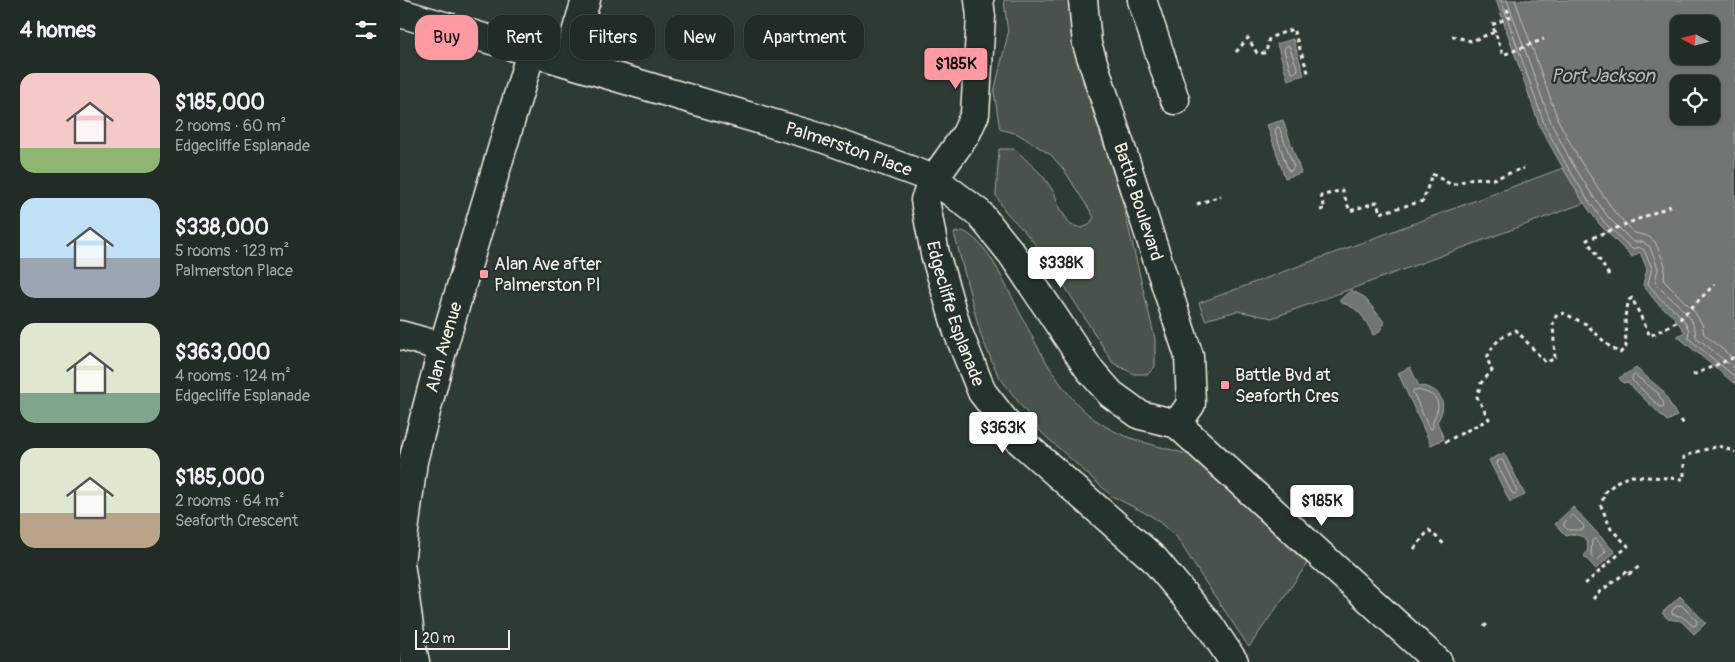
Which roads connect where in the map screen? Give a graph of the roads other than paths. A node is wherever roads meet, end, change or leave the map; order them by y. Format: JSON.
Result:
{"nodes":[{"id":1,"x":586,"y":0,"type":"edge"},
{"id":2,"x":979,"y":0,"type":"edge"},
{"id":3,"x":1083,"y":0,"type":"edge"},
{"id":4,"x":1142,"y":0,"type":"edge"},
{"id":5,"x":400,"y":13,"type":"edge"},
{"id":6,"x":488,"y":39,"type":"edge"},
{"id":7,"x":528,"y":60,"type":"edge"},
{"id":8,"x":560,"y":60,"type":"edge"},
{"id":9,"x":567,"y":62,"type":"junction"},
{"id":10,"x":1175,"y":100,"type":"dead end"},
{"id":11,"x":934,"y":179,"type":"junction"},
{"id":12,"x":400,"y":335,"type":"edge"},
{"id":13,"x":443,"y":347,"type":"junction"},
{"id":14,"x":1184,"y":414,"type":"junction"},
{"id":15,"x":409,"y":653,"type":"edge"},
{"id":16,"x":1234,"y":662,"type":"edge"},
{"id":17,"x":1438,"y":662,"type":"edge"}],
"edges":[{"from":1,"to":9,"type":"street"},
{"from":2,"to":11,"type":"street","name":"Edgecliffe Esplanade"},
{"from":3,"to":14,"type":"street","name":"Battle Boulevard"},
{"from":4,"to":10,"type":"street"},
{"from":5,"to":6,"type":"street","name":"Palmerston Place"},
{"from":7,"to":13,"type":"street","name":"Alan Avenue"},
{"from":8,"to":9,"type":"street","name":"Palmerston Place"},
{"from":9,"to":11,"type":"street","name":"Palmerston Place"},
{"from":11,"to":14,"type":"street","name":"Palmerston Place"},
{"from":11,"to":16,"type":"street","name":"Edgecliffe Esplanade"},
{"from":12,"to":13,"type":"street"},
{"from":13,"to":15,"type":"street","name":"Alan Avenue"},
{"from":14,"to":17,"type":"street"}]}
